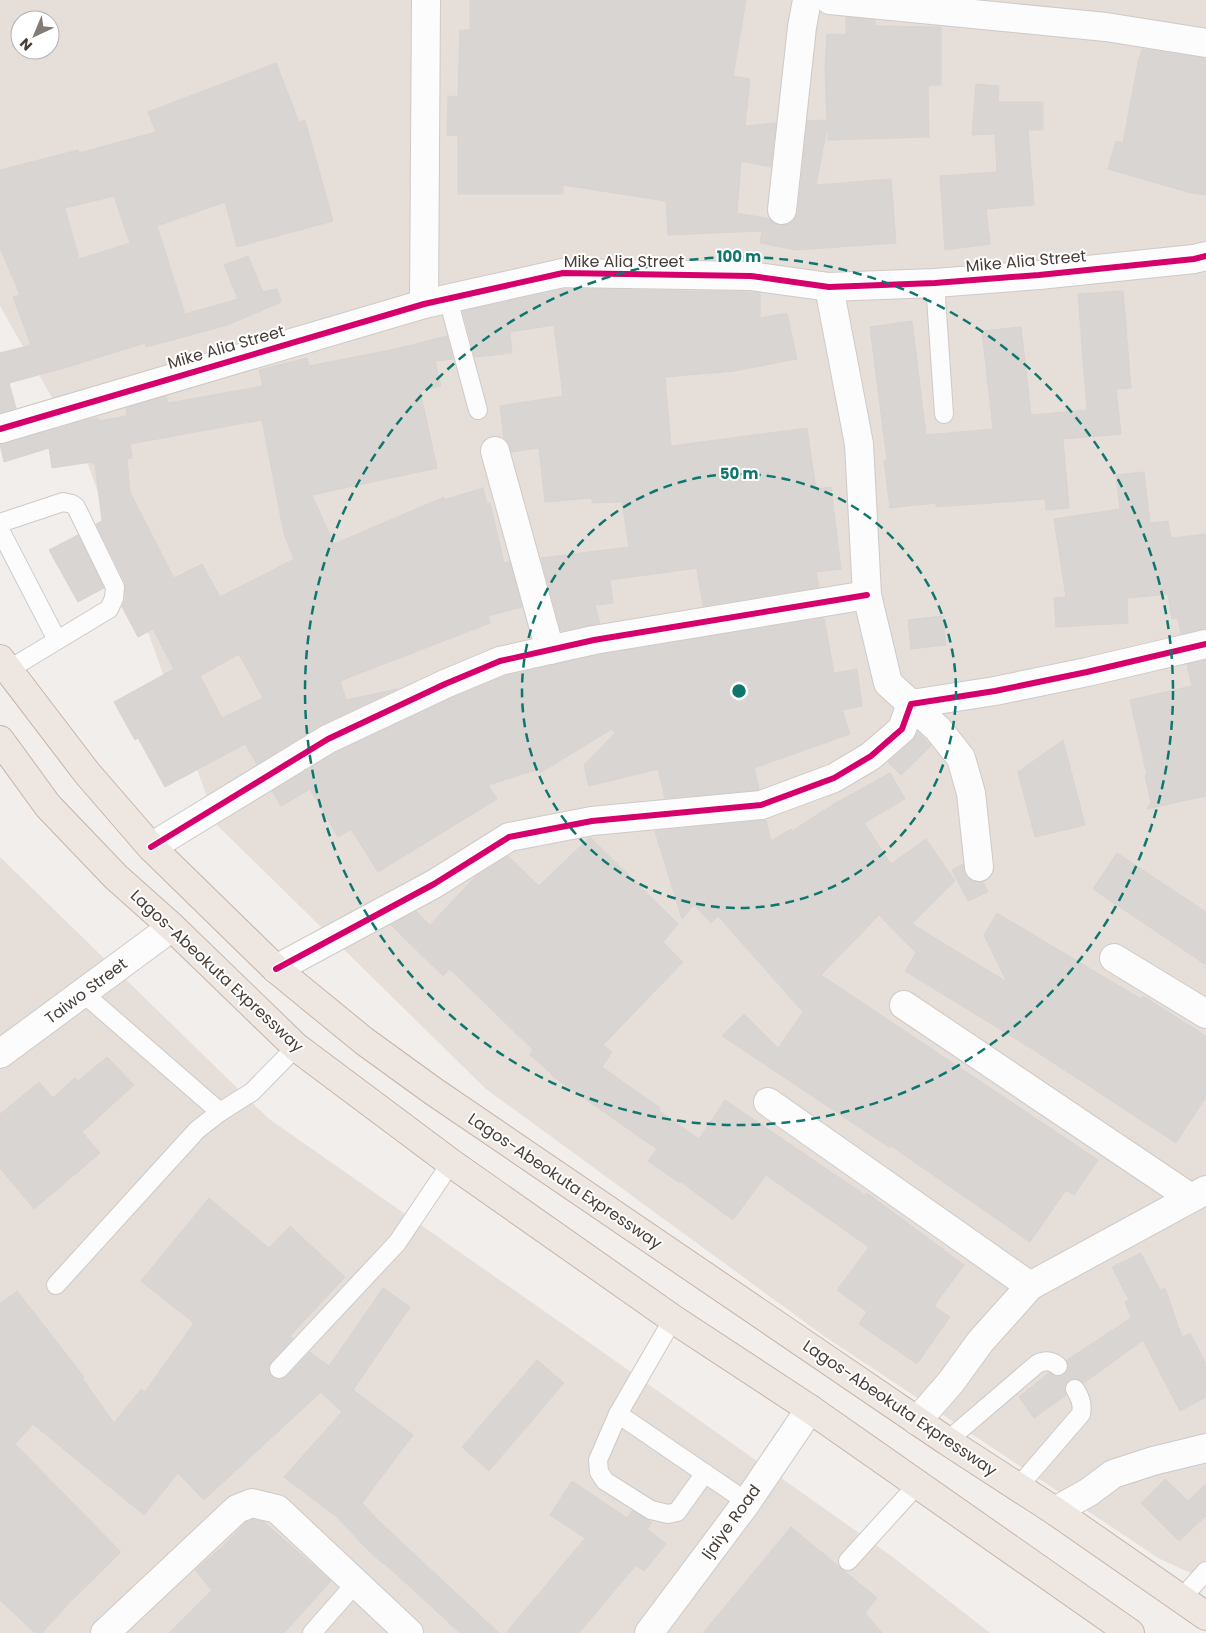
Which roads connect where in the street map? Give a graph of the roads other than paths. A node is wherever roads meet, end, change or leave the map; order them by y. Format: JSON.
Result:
{"nodes":[{"id":1,"x":426,"y":0,"type":"edge"},
{"id":2,"x":807,"y":0,"type":"edge"},
{"id":3,"x":830,"y":0,"type":"edge"},
{"id":4,"x":1206,"y":43,"type":"edge"},
{"id":5,"x":782,"y":210,"type":"dead end"},
{"id":6,"x":1206,"y":256,"type":"edge"},
{"id":7,"x":934,"y":283,"type":"junction"},
{"id":8,"x":829,"y":287,"type":"junction"},
{"id":9,"x":436,"y":301,"type":"junction"},
{"id":10,"x":478,"y":410,"type":"dead end"},
{"id":11,"x":944,"y":414,"type":"dead end"},
{"id":12,"x":0,"y":429,"type":"edge"},
{"id":13,"x":495,"y":451,"type":"dead end"},
{"id":14,"x":0,"y":524,"type":"edge"},
{"id":15,"x":0,"y":530,"type":"edge"},
{"id":16,"x":867,"y":595,"type":"junction"},
{"id":17,"x":57,"y":640,"type":"junction"},
{"id":18,"x":1206,"y":644,"type":"edge"},
{"id":19,"x":550,"y":650,"type":"junction"},
{"id":20,"x":4,"y":665,"type":"edge"},
{"id":21,"x":911,"y":704,"type":"junction"},
{"id":22,"x":0,"y":740,"type":"edge"},
{"id":23,"x":151,"y":847,"type":"junction"},
{"id":24,"x":979,"y":867,"type":"dead end"},
{"id":25,"x":172,"y":927,"type":"junction"},
{"id":26,"x":1114,"y":958,"type":"dead end"},
{"id":27,"x":276,"y":969,"type":"junction"},
{"id":28,"x":83,"y":993,"type":"junction"},
{"id":29,"x":904,"y":1005,"type":"dead end"},
{"id":30,"x":1206,"y":1014,"type":"edge"},
{"id":31,"x":296,"y":1047,"type":"junction"},
{"id":32,"x":0,"y":1054,"type":"edge"},
{"id":33,"x":768,"y":1102,"type":"dead end"},
{"id":34,"x":220,"y":1112,"type":"junction"},
{"id":35,"x":451,"y":1163,"type":"junction"},
{"id":36,"x":1198,"y":1194,"type":"edge"},
{"id":37,"x":56,"y":1285,"type":"dead end"},
{"id":38,"x":1030,"y":1286,"type":"junction"},
{"id":39,"x":673,"y":1318,"type":"junction"},
{"id":40,"x":1058,"y":1366,"type":"dead end"},
{"id":41,"x":279,"y":1369,"type":"dead end"},
{"id":42,"x":1075,"y":1389,"type":"dead end"},
{"id":43,"x":810,"y":1409,"type":"junction"},
{"id":44,"x":618,"y":1414,"type":"junction"},
{"id":45,"x":917,"y":1421,"type":"junction"},
{"id":46,"x":946,"y":1441,"type":"junction"},
{"id":47,"x":1206,"y":1448,"type":"edge"},
{"id":48,"x":705,"y":1473,"type":"junction"},
{"id":49,"x":917,"y":1485,"type":"junction"},
{"id":50,"x":1018,"y":1486,"type":"junction"},
{"id":51,"x":747,"y":1502,"type":"junction"},
{"id":52,"x":1055,"y":1511,"type":"junction"},
{"id":53,"x":848,"y":1561,"type":"dead end"},
{"id":54,"x":1206,"y":1571,"type":"edge"},
{"id":55,"x":355,"y":1584,"type":"junction"},
{"id":56,"x":1181,"y":1599,"type":"junction"},
{"id":57,"x":1206,"y":1616,"type":"edge"},
{"id":58,"x":105,"y":1633,"type":"edge"},
{"id":59,"x":312,"y":1633,"type":"edge"},
{"id":60,"x":409,"y":1633,"type":"edge"},
{"id":61,"x":649,"y":1633,"type":"edge"},
{"id":62,"x":1130,"y":1633,"type":"edge"}],
"edges":[{"from":1,"to":9,"type":"street"},
{"from":2,"to":5,"type":"street"},
{"from":3,"to":4,"type":"street"},
{"from":6,"to":7,"type":"street","name":"Mike Alia Street"},
{"from":7,"to":8,"type":"street","name":"Mike Alia Street"},
{"from":7,"to":11,"type":"lane"},
{"from":8,"to":9,"type":"street","name":"Mike Alia Street"},
{"from":8,"to":16,"type":"street"},
{"from":9,"to":10,"type":"lane"},
{"from":9,"to":12,"type":"street","name":"Mike Alia Street"},
{"from":13,"to":19,"type":"street"},
{"from":14,"to":17,"type":"lane"},
{"from":15,"to":17,"type":"lane"},
{"from":16,"to":19,"type":"street"},
{"from":16,"to":21,"type":"street"},
{"from":17,"to":20,"type":"lane"},
{"from":18,"to":21,"type":"street"},
{"from":19,"to":23,"type":"street"},
{"from":20,"to":23,"type":"highway","name":"Lagos-Abeokuta Expressway"},
{"from":21,"to":24,"type":"street"},
{"from":21,"to":27,"type":"street"},
{"from":22,"to":25,"type":"highway","name":"Lagos-Abeokuta Expressway"},
{"from":23,"to":27,"type":"highway","name":"Lagos-Abeokuta Expressway"},
{"from":25,"to":28,"type":"street","name":"Taiwo Street"},
{"from":25,"to":31,"type":"highway","name":"Lagos-Abeokuta Expressway"},
{"from":26,"to":30,"type":"street"},
{"from":27,"to":45,"type":"highway","name":"Lagos-Abeokuta Expressway"},
{"from":28,"to":32,"type":"street","name":"Taiwo Street"},
{"from":28,"to":34,"type":"lane"},
{"from":29,"to":36,"type":"street"},
{"from":31,"to":34,"type":"lane"},
{"from":31,"to":35,"type":"highway","name":"Lagos-Abeokuta Expressway"},
{"from":33,"to":38,"type":"street"},
{"from":34,"to":37,"type":"lane"},
{"from":35,"to":39,"type":"highway","name":"Lagos-Abeokuta Expressway"},
{"from":35,"to":41,"type":"lane"},
{"from":36,"to":38,"type":"street"},
{"from":38,"to":45,"type":"street"},
{"from":39,"to":43,"type":"highway","name":"Lagos-Abeokuta Expressway"},
{"from":39,"to":44,"type":"lane"},
{"from":40,"to":46,"type":"lane"},
{"from":42,"to":50,"type":"lane"},
{"from":43,"to":49,"type":"highway","name":"Lagos-Abeokuta Expressway"},
{"from":43,"to":51,"type":"street","name":"Ijaiye Road"},
{"from":44,"to":48,"type":"lane"},
{"from":44,"to":48,"type":"lane"},
{"from":45,"to":46,"type":"highway","name":"Lagos-Abeokuta Expressway"},
{"from":46,"to":50,"type":"highway","name":"Lagos-Abeokuta Expressway"},
{"from":47,"to":52,"type":"street"},
{"from":48,"to":51,"type":"lane"},
{"from":49,"to":53,"type":"lane"},
{"from":49,"to":62,"type":"highway","name":"Lagos-Abeokuta Expressway"},
{"from":50,"to":52,"type":"highway","name":"Lagos-Abeokuta Expressway"},
{"from":51,"to":61,"type":"street","name":"Ijaiye Road"},
{"from":52,"to":56,"type":"highway","name":"Lagos-Abeokuta Expressway"},
{"from":54,"to":56,"type":"lane"},
{"from":55,"to":58,"type":"street"},
{"from":55,"to":59,"type":"lane"},
{"from":55,"to":60,"type":"street"},
{"from":56,"to":57,"type":"highway","name":"Lagos-Abeokuta Expressway"}]}
